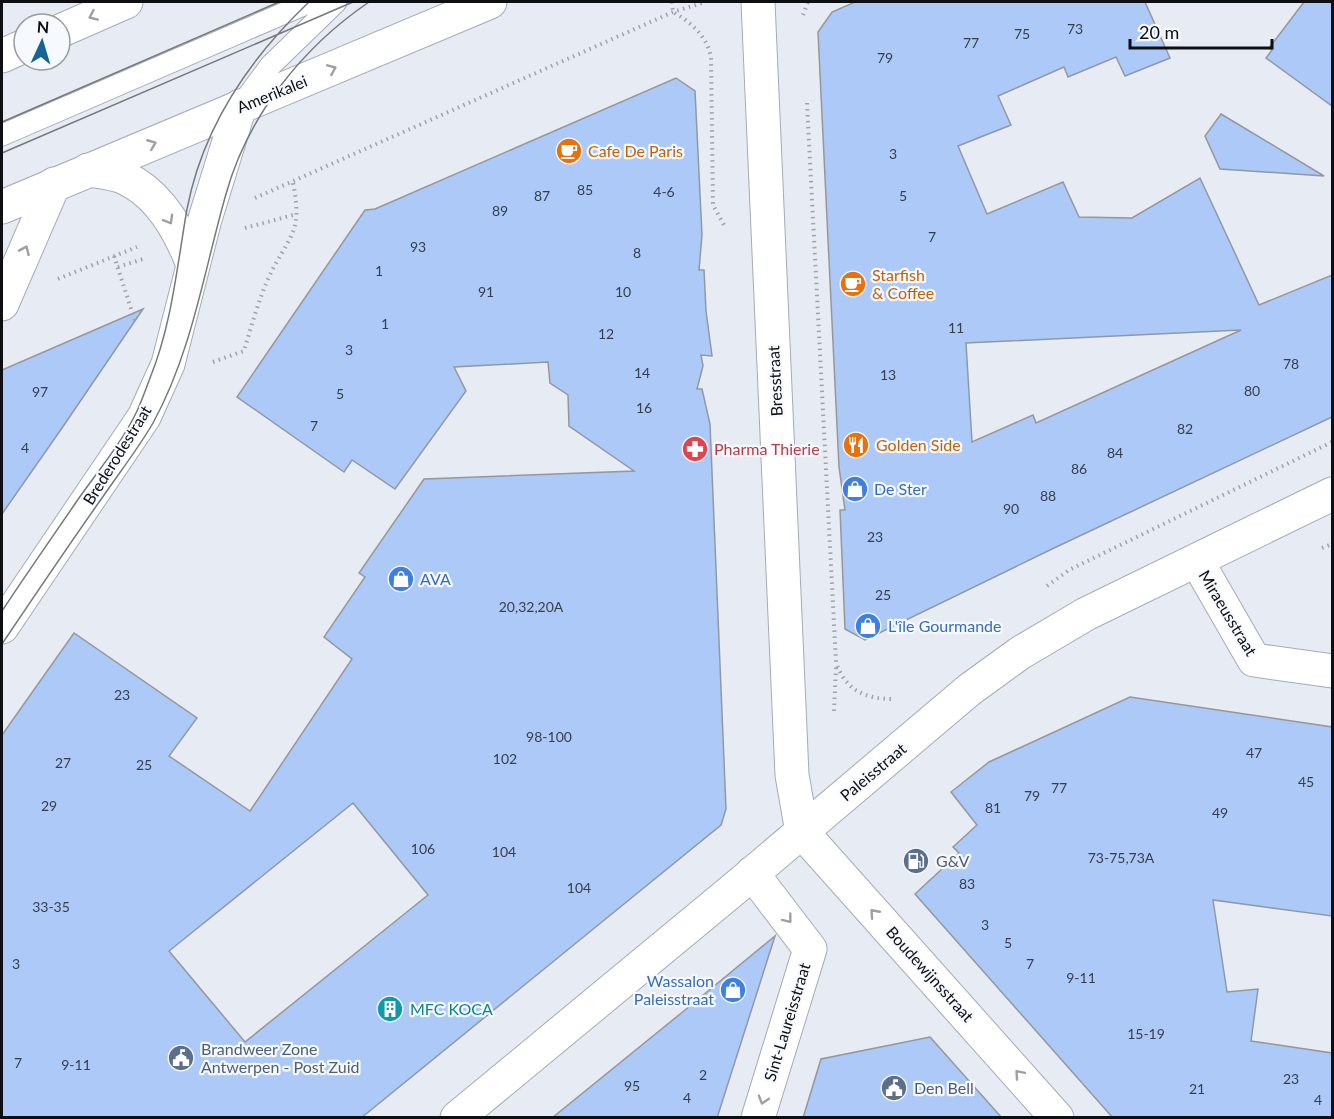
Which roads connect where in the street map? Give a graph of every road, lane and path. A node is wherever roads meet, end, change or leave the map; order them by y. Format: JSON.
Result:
{"nodes":[{"id":1,"x":126,"y":2,"type":"edge"},
{"id":2,"x":310,"y":2,"type":"edge"},
{"id":3,"x":336,"y":2,"type":"edge"},
{"id":4,"x":490,"y":2,"type":"edge"},
{"id":5,"x":705,"y":2,"type":"edge"},
{"id":6,"x":758,"y":2,"type":"edge"},
{"id":7,"x":808,"y":2,"type":"edge"},
{"id":8,"x":803,"y":23,"type":"dead end"},
{"id":9,"x":72,"y":26,"type":"edge"},
{"id":10,"x":807,"y":94,"type":"dead end"},
{"id":11,"x":240,"y":106,"type":"junction"},
{"id":12,"x":2,"y":135,"type":"edge"},
{"id":13,"x":88,"y":170,"type":"junction"},
{"id":14,"x":54,"y":184,"type":"junction"},
{"id":15,"x":2,"y":207,"type":"edge"},
{"id":16,"x":193,"y":265,"type":"junction"},
{"id":17,"x":2,"y":304,"type":"edge"},
{"id":18,"x":160,"y":381,"type":"junction"},
{"id":19,"x":1332,"y":494,"type":"edge"},
{"id":20,"x":1332,"y":544,"type":"edge"},
{"id":21,"x":1314,"y":551,"type":"dead end"},
{"id":22,"x":1197,"y":561,"type":"junction"},
{"id":23,"x":2,"y":627,"type":"edge"},
{"id":24,"x":1332,"y":671,"type":"edge"},
{"id":25,"x":901,"y":698,"type":"dead end"},
{"id":26,"x":802,"y":832,"type":"junction"},
{"id":27,"x":752,"y":873,"type":"junction"},
{"id":28,"x":457,"y":1118,"type":"edge"},
{"id":29,"x":758,"y":1118,"type":"edge"},
{"id":30,"x":1058,"y":1118,"type":"edge"}],
"edges":[{"from":1,"to":9,"type":"street","one_way":true},
{"from":2,"to":12,"type":"lane"},
{"from":3,"to":11,"type":"lane","name":"Brederodestraat"},
{"from":11,"to":4,"type":"street","name":"Amerikalei","one_way":true},
{"from":5,"to":18,"type":"path"},
{"from":6,"to":26,"type":"street","name":"Bresstraat"},
{"from":7,"to":8,"type":"path"},
{"from":10,"to":25,"type":"path"},
{"from":13,"to":11,"type":"street","name":"Amerikalei","one_way":true},
{"from":11,"to":16,"type":"street","name":"Brederodestraat"},
{"from":13,"to":14,"type":"street","name":"Amerikalei"},
{"from":13,"to":16,"type":"street","one_way":true},
{"from":14,"to":15,"type":"street","name":"Amerikalei"},
{"from":17,"to":14,"type":"street","one_way":true},
{"from":16,"to":18,"type":"street","name":"Brederodestraat"},
{"from":18,"to":23,"type":"street","name":"Brederodestraat"},
{"from":19,"to":22,"type":"street","name":"Paleisstraat"},
{"from":20,"to":21,"type":"path"},
{"from":22,"to":24,"type":"street","name":"Miraeusstraat"},
{"from":22,"to":26,"type":"street","name":"Paleisstraat"},
{"from":26,"to":27,"type":"street","name":"Paleisstraat"},
{"from":30,"to":26,"type":"street","name":"Boudewijnsstraat","one_way":true},
{"from":27,"to":28,"type":"street","name":"Paleisstraat"},
{"from":27,"to":29,"type":"street","name":"Sint-Laureisstraat","one_way":true}]}
